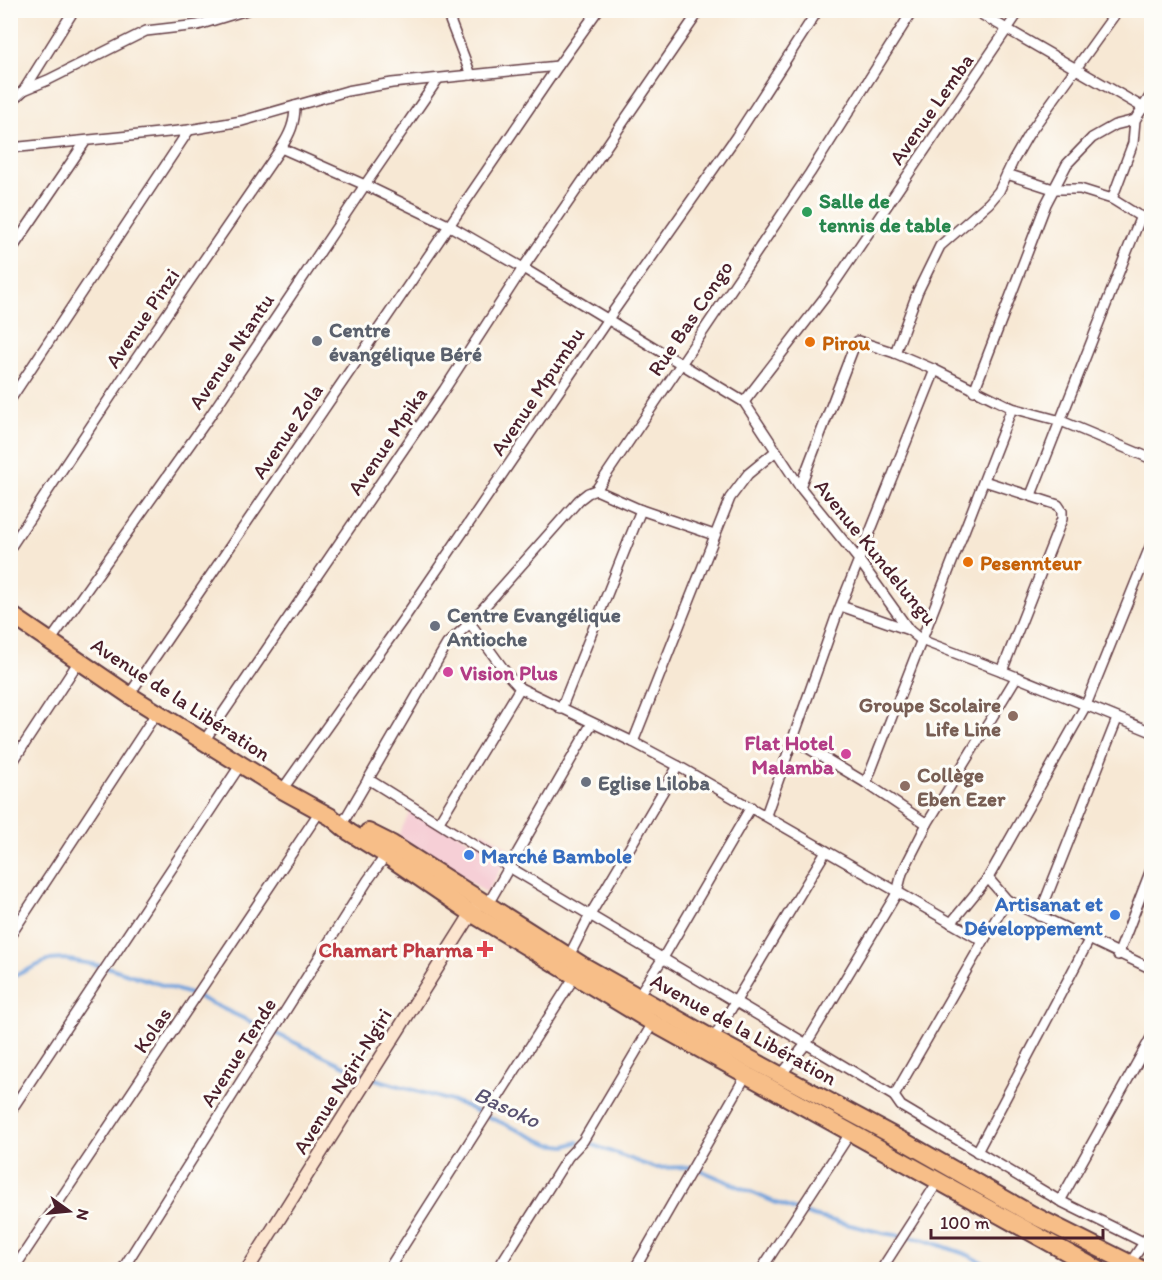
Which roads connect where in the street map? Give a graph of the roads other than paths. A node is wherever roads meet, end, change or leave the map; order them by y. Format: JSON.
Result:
{"nodes":[{"id":1,"x":74,"y":10,"type":"edge"},
{"id":2,"x":247,"y":10,"type":"edge"},
{"id":3,"x":446,"y":10,"type":"edge"},
{"id":4,"x":700,"y":10,"type":"edge"},
{"id":5,"x":818,"y":10,"type":"edge"},
{"id":6,"x":913,"y":10,"type":"edge"},
{"id":7,"x":974,"y":10,"type":"edge"},
{"id":8,"x":1020,"y":10,"type":"edge"},
{"id":9,"x":1118,"y":10,"type":"edge"},
{"id":10,"x":597,"y":11,"type":"edge"},
{"id":11,"x":1008,"y":30,"type":"junction"},
{"id":12,"x":558,"y":66,"type":"junction"},
{"id":13,"x":1074,"y":69,"type":"junction"},
{"id":14,"x":471,"y":75,"type":"junction"},
{"id":15,"x":438,"y":79,"type":"junction"},
{"id":16,"x":24,"y":90,"type":"junction"},
{"id":17,"x":1152,"y":93,"type":"edge"},
{"id":18,"x":10,"y":103,"type":"edge"},
{"id":19,"x":295,"y":106,"type":"junction"},
{"id":20,"x":1147,"y":109,"type":"edge"},
{"id":21,"x":1135,"y":120,"type":"junction"},
{"id":22,"x":189,"y":130,"type":"junction"},
{"id":23,"x":85,"y":142,"type":"junction"},
{"id":24,"x":10,"y":148,"type":"edge"},
{"id":25,"x":281,"y":148,"type":"junction"},
{"id":26,"x":1007,"y":174,"type":"junction"},
{"id":27,"x":365,"y":185,"type":"junction"},
{"id":28,"x":1053,"y":189,"type":"junction"},
{"id":29,"x":1112,"y":199,"type":"junction"},
{"id":30,"x":1141,"y":216,"type":"junction"},
{"id":31,"x":1152,"y":224,"type":"edge"},
{"id":32,"x":450,"y":226,"type":"junction"},
{"id":33,"x":10,"y":252,"type":"edge"},
{"id":34,"x":523,"y":267,"type":"junction"},
{"id":35,"x":608,"y":319,"type":"junction"},
{"id":36,"x":896,"y":353,"type":"junction"},
{"id":37,"x":682,"y":363,"type":"junction"},
{"id":38,"x":935,"y":370,"type":"junction"},
{"id":39,"x":974,"y":391,"type":"junction"},
{"id":40,"x":10,"y":400,"type":"edge"},
{"id":41,"x":744,"y":402,"type":"junction"},
{"id":42,"x":1012,"y":408,"type":"junction"},
{"id":43,"x":1061,"y":421,"type":"junction"},
{"id":44,"x":776,"y":451,"type":"junction"},
{"id":45,"x":1152,"y":459,"type":"edge"},
{"id":46,"x":984,"y":481,"type":"junction"},
{"id":47,"x":800,"y":487,"type":"junction"},
{"id":48,"x":596,"y":490,"type":"junction"},
{"id":49,"x":1031,"y":495,"type":"junction"},
{"id":50,"x":641,"y":510,"type":"junction"},
{"id":51,"x":714,"y":535,"type":"junction"},
{"id":52,"x":1152,"y":542,"type":"edge"},
{"id":53,"x":10,"y":548,"type":"edge"},
{"id":54,"x":859,"y":560,"type":"junction"},
{"id":55,"x":841,"y":606,"type":"junction"},
{"id":56,"x":10,"y":614,"type":"edge"},
{"id":57,"x":471,"y":623,"type":"junction"},
{"id":58,"x":909,"y":630,"type":"junction"},
{"id":59,"x":51,"y":640,"type":"junction"},
{"id":60,"x":921,"y":640,"type":"junction"},
{"id":61,"x":79,"y":661,"type":"junction"},
{"id":62,"x":1002,"y":670,"type":"junction"},
{"id":63,"x":1016,"y":678,"type":"junction"},
{"id":64,"x":520,"y":688,"type":"junction"},
{"id":65,"x":129,"y":695,"type":"junction"},
{"id":66,"x":1086,"y":705,"type":"junction"},
{"id":67,"x":561,"y":709,"type":"junction"},
{"id":68,"x":157,"y":712,"type":"junction"},
{"id":69,"x":1117,"y":719,"type":"junction"},
{"id":70,"x":592,"y":723,"type":"junction"},
{"id":71,"x":1152,"y":732,"type":"edge"},
{"id":72,"x":794,"y":739,"type":"junction"},
{"id":73,"x":204,"y":741,"type":"junction"},
{"id":74,"x":633,"y":742,"type":"junction"},
{"id":75,"x":241,"y":765,"type":"junction"},
{"id":76,"x":10,"y":766,"type":"edge"},
{"id":77,"x":678,"y":766,"type":"junction"},
{"id":78,"x":368,"y":779,"type":"junction"},
{"id":79,"x":866,"y":783,"type":"junction"},
{"id":80,"x":282,"y":790,"type":"junction"},
{"id":81,"x":751,"y":807,"type":"junction"},
{"id":82,"x":766,"y":815,"type":"junction"},
{"id":83,"x":334,"y":818,"type":"junction"},
{"id":84,"x":439,"y":822,"type":"junction"},
{"id":85,"x":927,"y":824,"type":"junction"},
{"id":86,"x":826,"y":851,"type":"junction"},
{"id":87,"x":386,"y":855,"type":"junction"},
{"id":88,"x":509,"y":867,"type":"junction"},
{"id":89,"x":1152,"y":867,"type":"edge"},
{"id":90,"x":987,"y":878,"type":"junction"},
{"id":91,"x":897,"y":893,"type":"junction"},
{"id":92,"x":1007,"y":900,"type":"junction"},
{"id":93,"x":480,"y":906,"type":"junction"},
{"id":94,"x":590,"y":915,"type":"junction"},
{"id":95,"x":1039,"y":915,"type":"junction"},
{"id":96,"x":951,"y":923,"type":"junction"},
{"id":97,"x":10,"y":936,"type":"edge"},
{"id":98,"x":1089,"y":940,"type":"junction"},
{"id":99,"x":983,"y":941,"type":"junction"},
{"id":100,"x":1118,"y":955,"type":"junction"},
{"id":101,"x":569,"y":956,"type":"junction"},
{"id":102,"x":663,"y":958,"type":"junction"},
{"id":103,"x":1152,"y":969,"type":"edge"},
{"id":104,"x":575,"y":976,"type":"junction"},
{"id":105,"x":638,"y":996,"type":"junction"},
{"id":106,"x":735,"y":1002,"type":"junction"},
{"id":107,"x":652,"y":1023,"type":"junction"},
{"id":108,"x":1152,"y":1036,"type":"edge"},
{"id":109,"x":713,"y":1039,"type":"junction"},
{"id":110,"x":806,"y":1044,"type":"junction"},
{"id":111,"x":750,"y":1068,"type":"junction"},
{"id":112,"x":780,"y":1076,"type":"junction"},
{"id":113,"x":894,"y":1096,"type":"junction"},
{"id":114,"x":10,"y":1112,"type":"edge"},
{"id":115,"x":851,"y":1132,"type":"junction"},
{"id":116,"x":977,"y":1152,"type":"junction"},
{"id":117,"x":939,"y":1180,"type":"junction"},
{"id":118,"x":1060,"y":1201,"type":"junction"},
{"id":119,"x":1152,"y":1231,"type":"edge"},
{"id":120,"x":1145,"y":1243,"type":"junction"},
{"id":121,"x":1136,"y":1266,"type":"edge"},
{"id":122,"x":13,"y":1269,"type":"edge"},
{"id":123,"x":122,"y":1269,"type":"edge"},
{"id":124,"x":247,"y":1269,"type":"edge"},
{"id":125,"x":387,"y":1269,"type":"edge"},
{"id":126,"x":497,"y":1269,"type":"edge"},
{"id":127,"x":634,"y":1269,"type":"edge"},
{"id":128,"x":761,"y":1269,"type":"edge"},
{"id":129,"x":881,"y":1269,"type":"edge"},
{"id":130,"x":1100,"y":1269,"type":"edge"}],
"edges":[{"from":1,"to":16,"type":"street"},
{"from":2,"to":16,"type":"street"},
{"from":3,"to":14,"type":"street"},
{"from":4,"to":34,"type":"street","name":"Avenue Mpika"},
{"from":5,"to":35,"type":"street","name":"Avenue Mpumbu"},
{"from":6,"to":37,"type":"street","name":"Rue Bas Congo"},
{"from":7,"to":11,"type":"street"},
{"from":8,"to":11,"type":"street","name":"Avenue Lemba"},
{"from":9,"to":13,"type":"street"},
{"from":10,"to":12,"type":"street","name":"Avenue Zola"},
{"from":11,"to":13,"type":"street"},
{"from":11,"to":41,"type":"street","name":"Avenue Lemba"},
{"from":12,"to":14,"type":"street"},
{"from":12,"to":32,"type":"street","name":"Avenue Zola"},
{"from":13,"to":20,"type":"street"},
{"from":13,"to":26,"type":"street"},
{"from":14,"to":15,"type":"street"},
{"from":15,"to":19,"type":"street"},
{"from":15,"to":27,"type":"street","name":"Avenue Ntantu"},
{"from":16,"to":18,"type":"street"},
{"from":17,"to":20,"type":"street"},
{"from":19,"to":22,"type":"street"},
{"from":19,"to":25,"type":"street","name":"Avenue Pinzi"},
{"from":20,"to":21,"type":"street"},
{"from":21,"to":28,"type":"street"},
{"from":21,"to":29,"type":"street"},
{"from":22,"to":23,"type":"street"},
{"from":22,"to":40,"type":"street"},
{"from":23,"to":24,"type":"street"},
{"from":23,"to":33,"type":"street"},
{"from":25,"to":27,"type":"street"},
{"from":25,"to":53,"type":"street","name":"Avenue Pinzi"},
{"from":26,"to":28,"type":"street"},
{"from":26,"to":36,"type":"street"},
{"from":27,"to":32,"type":"street"},
{"from":27,"to":59,"type":"street","name":"Avenue Ntantu"},
{"from":28,"to":29,"type":"street"},
{"from":28,"to":39,"type":"street"},
{"from":29,"to":30,"type":"street"},
{"from":30,"to":31,"type":"street"},
{"from":30,"to":43,"type":"street"},
{"from":32,"to":34,"type":"street"},
{"from":32,"to":65,"type":"street","name":"Avenue Zola"},
{"from":34,"to":35,"type":"street"},
{"from":34,"to":73,"type":"street","name":"Avenue Mpika"},
{"from":35,"to":37,"type":"street"},
{"from":35,"to":80,"type":"street","name":"Avenue Mpumbu"},
{"from":36,"to":38,"type":"street"},
{"from":36,"to":47,"type":"street"},
{"from":37,"to":41,"type":"street"},
{"from":37,"to":48,"type":"street","name":"Rue Bas Congo"},
{"from":38,"to":39,"type":"street"},
{"from":38,"to":54,"type":"street"},
{"from":39,"to":42,"type":"street"},
{"from":41,"to":44,"type":"street","name":"Avenue Kundelungu"},
{"from":42,"to":43,"type":"street"},
{"from":42,"to":46,"type":"street"},
{"from":43,"to":45,"type":"street"},
{"from":43,"to":49,"type":"street"},
{"from":44,"to":47,"type":"street","name":"Avenue Kundelungu"},
{"from":44,"to":51,"type":"street"},
{"from":46,"to":49,"type":"street"},
{"from":46,"to":60,"type":"street"},
{"from":47,"to":54,"type":"street","name":"Avenue Kundelungu"},
{"from":48,"to":50,"type":"street"},
{"from":48,"to":57,"type":"street","name":"Rue Bas Congo"},
{"from":49,"to":62,"type":"street"},
{"from":50,"to":51,"type":"street"},
{"from":50,"to":67,"type":"street"},
{"from":51,"to":74,"type":"street"},
{"from":52,"to":66,"type":"street"},
{"from":54,"to":55,"type":"street"},
{"from":54,"to":58,"type":"street","name":"Avenue Kundelungu"},
{"from":55,"to":58,"type":"street"},
{"from":55,"to":72,"type":"street"},
{"from":56,"to":59,"type":"highway","name":"Avenue de la Libération"},
{"from":57,"to":64,"type":"street"},
{"from":57,"to":78,"type":"street","name":"Rue Bas Congo"},
{"from":58,"to":60,"type":"street","name":"Avenue Kundelungu"},
{"from":59,"to":61,"type":"highway","name":"Avenue de la Libération"},
{"from":60,"to":62,"type":"street","name":"Avenue Kundelungu"},
{"from":60,"to":79,"type":"street"},
{"from":61,"to":65,"type":"highway","name":"Avenue de la Libération"},
{"from":61,"to":76,"type":"street"},
{"from":62,"to":63,"type":"street","name":"Avenue Kundelungu"},
{"from":63,"to":66,"type":"street","name":"Avenue Kundelungu"},
{"from":63,"to":85,"type":"street"},
{"from":64,"to":67,"type":"street"},
{"from":64,"to":84,"type":"street"},
{"from":65,"to":68,"type":"highway","name":"Avenue de la Libération"},
{"from":66,"to":69,"type":"street","name":"Avenue Kundelungu"},
{"from":66,"to":90,"type":"street"},
{"from":67,"to":70,"type":"street"},
{"from":68,"to":73,"type":"highway","name":"Avenue de la Libération"},
{"from":68,"to":97,"type":"street"},
{"from":69,"to":71,"type":"street","name":"Avenue Kundelungu"},
{"from":69,"to":95,"type":"street"},
{"from":70,"to":74,"type":"street"},
{"from":70,"to":88,"type":"street"},
{"from":72,"to":79,"type":"street"},
{"from":72,"to":82,"type":"street"},
{"from":73,"to":75,"type":"highway","name":"Avenue de la Libération"},
{"from":74,"to":77,"type":"street"},
{"from":75,"to":80,"type":"highway","name":"Avenue de la Libération"},
{"from":75,"to":114,"type":"street"},
{"from":77,"to":81,"type":"street"},
{"from":77,"to":94,"type":"street"},
{"from":78,"to":83,"type":"street","name":"Kolas"},
{"from":78,"to":84,"type":"street"},
{"from":79,"to":85,"type":"street"},
{"from":80,"to":83,"type":"highway","name":"Avenue de la Libération"},
{"from":81,"to":82,"type":"street"},
{"from":81,"to":102,"type":"street"},
{"from":82,"to":86,"type":"street"},
{"from":83,"to":87,"type":"highway","name":"Avenue de la Libération"},
{"from":83,"to":93,"type":"highway","name":"Avenue de la Libération"},
{"from":83,"to":122,"type":"street","name":"Kolas"},
{"from":84,"to":88,"type":"street"},
{"from":85,"to":91,"type":"street"},
{"from":86,"to":91,"type":"street"},
{"from":86,"to":106,"type":"street"},
{"from":87,"to":93,"type":"highway","name":"Avenue de la Libération"},
{"from":87,"to":123,"type":"street","name":"Avenue Tende"},
{"from":88,"to":93,"type":"street"},
{"from":88,"to":94,"type":"street"},
{"from":89,"to":100,"type":"street"},
{"from":90,"to":92,"type":"street"},
{"from":90,"to":96,"type":"street"},
{"from":91,"to":96,"type":"street"},
{"from":91,"to":110,"type":"street"},
{"from":92,"to":95,"type":"street"},
{"from":92,"to":99,"type":"street"},
{"from":93,"to":101,"type":"highway","name":"Avenue de la Libération"},
{"from":93,"to":104,"type":"highway","name":"Avenue de la Libération"},
{"from":93,"to":124,"type":"street","name":"Avenue Ngiri-Ngiri"},
{"from":94,"to":101,"type":"street"},
{"from":94,"to":102,"type":"street"},
{"from":95,"to":98,"type":"street"},
{"from":96,"to":99,"type":"street"},
{"from":98,"to":100,"type":"street"},
{"from":98,"to":116,"type":"street"},
{"from":99,"to":113,"type":"street"},
{"from":100,"to":103,"type":"street"},
{"from":101,"to":105,"type":"highway","name":"Avenue de la Libération"},
{"from":102,"to":105,"type":"street"},
{"from":102,"to":106,"type":"street"},
{"from":104,"to":107,"type":"highway","name":"Avenue de la Libération"},
{"from":104,"to":125,"type":"street"},
{"from":105,"to":109,"type":"highway","name":"Avenue de la Libération"},
{"from":106,"to":109,"type":"street"},
{"from":106,"to":110,"type":"street"},
{"from":107,"to":111,"type":"highway","name":"Avenue de la Libération"},
{"from":107,"to":126,"type":"street"},
{"from":108,"to":118,"type":"street"},
{"from":109,"to":111,"type":"highway","name":"Avenue de la Libération"},
{"from":110,"to":112,"type":"street"},
{"from":110,"to":113,"type":"street"},
{"from":111,"to":112,"type":"highway","name":"Avenue de la Libération"},
{"from":111,"to":115,"type":"highway","name":"Avenue de la Libération"},
{"from":111,"to":127,"type":"street"},
{"from":112,"to":121,"type":"highway","name":"Avenue de la Libération"},
{"from":113,"to":116,"type":"street"},
{"from":115,"to":117,"type":"highway","name":"Avenue de la Libération"},
{"from":115,"to":128,"type":"street"},
{"from":116,"to":118,"type":"street"},
{"from":117,"to":129,"type":"street"},
{"from":117,"to":130,"type":"highway","name":"Avenue de la Libération"},
{"from":118,"to":120,"type":"street"},
{"from":119,"to":120,"type":"street"},
{"from":120,"to":121,"type":"street"}]}
